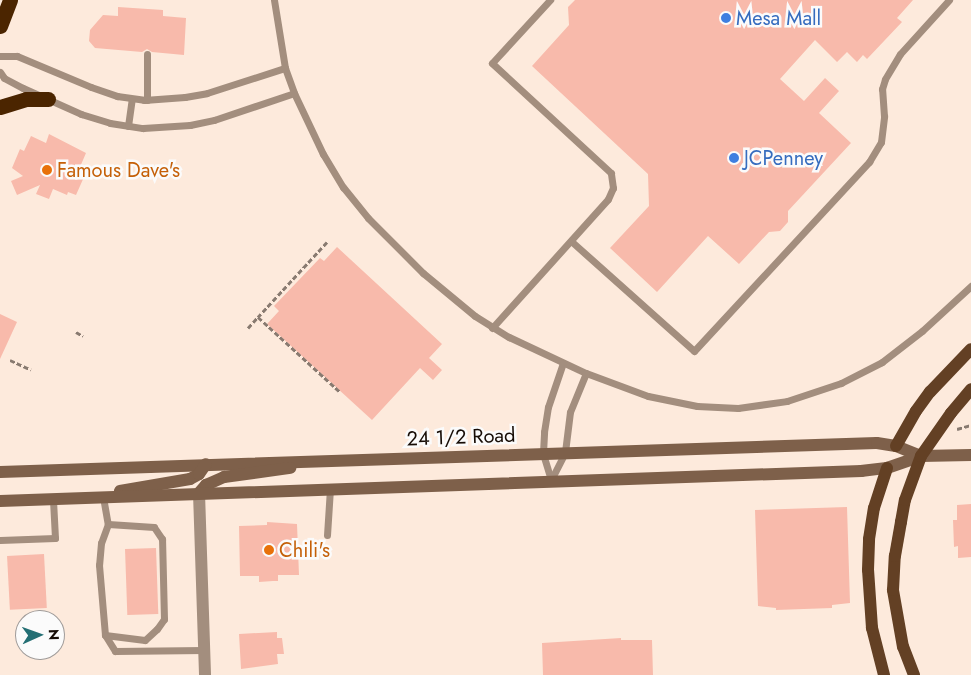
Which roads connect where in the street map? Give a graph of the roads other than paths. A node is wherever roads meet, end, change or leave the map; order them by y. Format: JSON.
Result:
{"nodes":[{"id":1,"x":10,"y":0,"type":"edge"},
{"id":2,"x":274,"y":0,"type":"edge"},
{"id":3,"x":550,"y":0,"type":"edge"},
{"id":4,"x":949,"y":0,"type":"edge"},
{"id":5,"x":0,"y":26,"type":"edge"},
{"id":6,"x":147,"y":54,"type":"dead end"},
{"id":7,"x":0,"y":56,"type":"edge"},
{"id":8,"x":285,"y":68,"type":"junction"},
{"id":9,"x":0,"y":72,"type":"edge"},
{"id":10,"x":294,"y":93,"type":"junction"},
{"id":11,"x":48,"y":99,"type":"junction"},
{"id":12,"x":132,"y":99,"type":"junction"},
{"id":13,"x":147,"y":100,"type":"junction"},
{"id":14,"x":0,"y":107,"type":"edge"},
{"id":15,"x":128,"y":126,"type":"junction"},
{"id":16,"x":570,"y":240,"type":"junction"},
{"id":17,"x":971,"y":286,"type":"edge"},
{"id":18,"x":492,"y":328,"type":"junction"},
{"id":19,"x":971,"y":349,"type":"edge"},
{"id":20,"x":563,"y":363,"type":"junction"},
{"id":21,"x":586,"y":373,"type":"junction"},
{"id":22,"x":971,"y":389,"type":"edge"},
{"id":23,"x":896,"y":446,"type":"junction"},
{"id":24,"x":543,"y":452,"type":"junction"},
{"id":25,"x":564,"y":452,"type":"junction"},
{"id":26,"x":971,"y":455,"type":"edge"},
{"id":27,"x":921,"y":456,"type":"junction"},
{"id":28,"x":311,"y":461,"type":"junction"},
{"id":29,"x":206,"y":464,"type":"junction"},
{"id":30,"x":887,"y":468,"type":"junction"},
{"id":31,"x":0,"y":472,"type":"edge"},
{"id":32,"x":551,"y":480,"type":"junction"},
{"id":33,"x":330,"y":488,"type":"junction"},
{"id":34,"x":199,"y":493,"type":"junction"},
{"id":35,"x":103,"y":497,"type":"junction"},
{"id":36,"x":53,"y":499,"type":"junction"},
{"id":37,"x":0,"y":501,"type":"edge"},
{"id":38,"x":108,"y":524,"type":"junction"},
{"id":39,"x":326,"y":535,"type":"dead end"},
{"id":40,"x":0,"y":540,"type":"edge"},
{"id":41,"x":105,"y":635,"type":"junction"},
{"id":42,"x":204,"y":650,"type":"junction"},
{"id":43,"x":205,"y":675,"type":"edge"},
{"id":44,"x":884,"y":675,"type":"edge"},
{"id":45,"x":914,"y":675,"type":"edge"}],
"edges":[{"from":1,"to":5,"type":"highway"},
{"from":2,"to":8,"type":"lane"},
{"from":3,"to":16,"type":"lane"},
{"from":4,"to":16,"type":"lane"},
{"from":6,"to":13,"type":"lane"},
{"from":7,"to":12,"type":"lane"},
{"from":8,"to":10,"type":"lane"},
{"from":8,"to":13,"type":"lane"},
{"from":9,"to":11,"type":"lane"},
{"from":10,"to":15,"type":"lane"},
{"from":10,"to":18,"type":"lane"},
{"from":11,"to":14,"type":"highway"},
{"from":11,"to":15,"type":"lane"},
{"from":12,"to":13,"type":"lane"},
{"from":12,"to":15,"type":"lane"},
{"from":16,"to":18,"type":"lane"},
{"from":17,"to":21,"type":"lane"},
{"from":18,"to":20,"type":"lane"},
{"from":19,"to":23,"type":"main road"},
{"from":20,"to":21,"type":"lane"},
{"from":20,"to":24,"type":"lane"},
{"from":21,"to":25,"type":"lane"},
{"from":22,"to":27,"type":"main road"},
{"from":23,"to":25,"type":"main road","name":"24 1/2 Road"},
{"from":23,"to":27,"type":"main road","name":"24 1/2 Road"},
{"from":23,"to":30,"type":"main road"},
{"from":24,"to":25,"type":"main road","name":"24 1/2 Road"},
{"from":24,"to":28,"type":"main road","name":"24 1/2 Road"},
{"from":24,"to":32,"type":"lane"},
{"from":25,"to":32,"type":"lane"},
{"from":26,"to":27,"type":"main road","name":"24 1/2 Road"},
{"from":27,"to":30,"type":"main road","name":"24 1/2 Road"},
{"from":27,"to":45,"type":"main road"},
{"from":28,"to":29,"type":"main road","name":"24 1/2 Road"},
{"from":28,"to":34,"type":"main road"},
{"from":29,"to":31,"type":"main road","name":"24 1/2 Road"},
{"from":29,"to":35,"type":"main road"},
{"from":30,"to":32,"type":"main road","name":"24 1/2 Road"},
{"from":30,"to":44,"type":"main road"},
{"from":32,"to":33,"type":"main road","name":"24 1/2 Road"},
{"from":33,"to":34,"type":"main road","name":"24 1/2 Road"},
{"from":33,"to":39,"type":"lane"},
{"from":34,"to":35,"type":"main road","name":"24 1/2 Road"},
{"from":34,"to":42,"type":"street"},
{"from":35,"to":36,"type":"main road","name":"24 1/2 Road"},
{"from":35,"to":38,"type":"lane"},
{"from":36,"to":37,"type":"main road","name":"24 1/2 Road"},
{"from":36,"to":40,"type":"lane"},
{"from":38,"to":41,"type":"lane"},
{"from":38,"to":41,"type":"lane"},
{"from":41,"to":42,"type":"lane"},
{"from":42,"to":43,"type":"street"}]}
